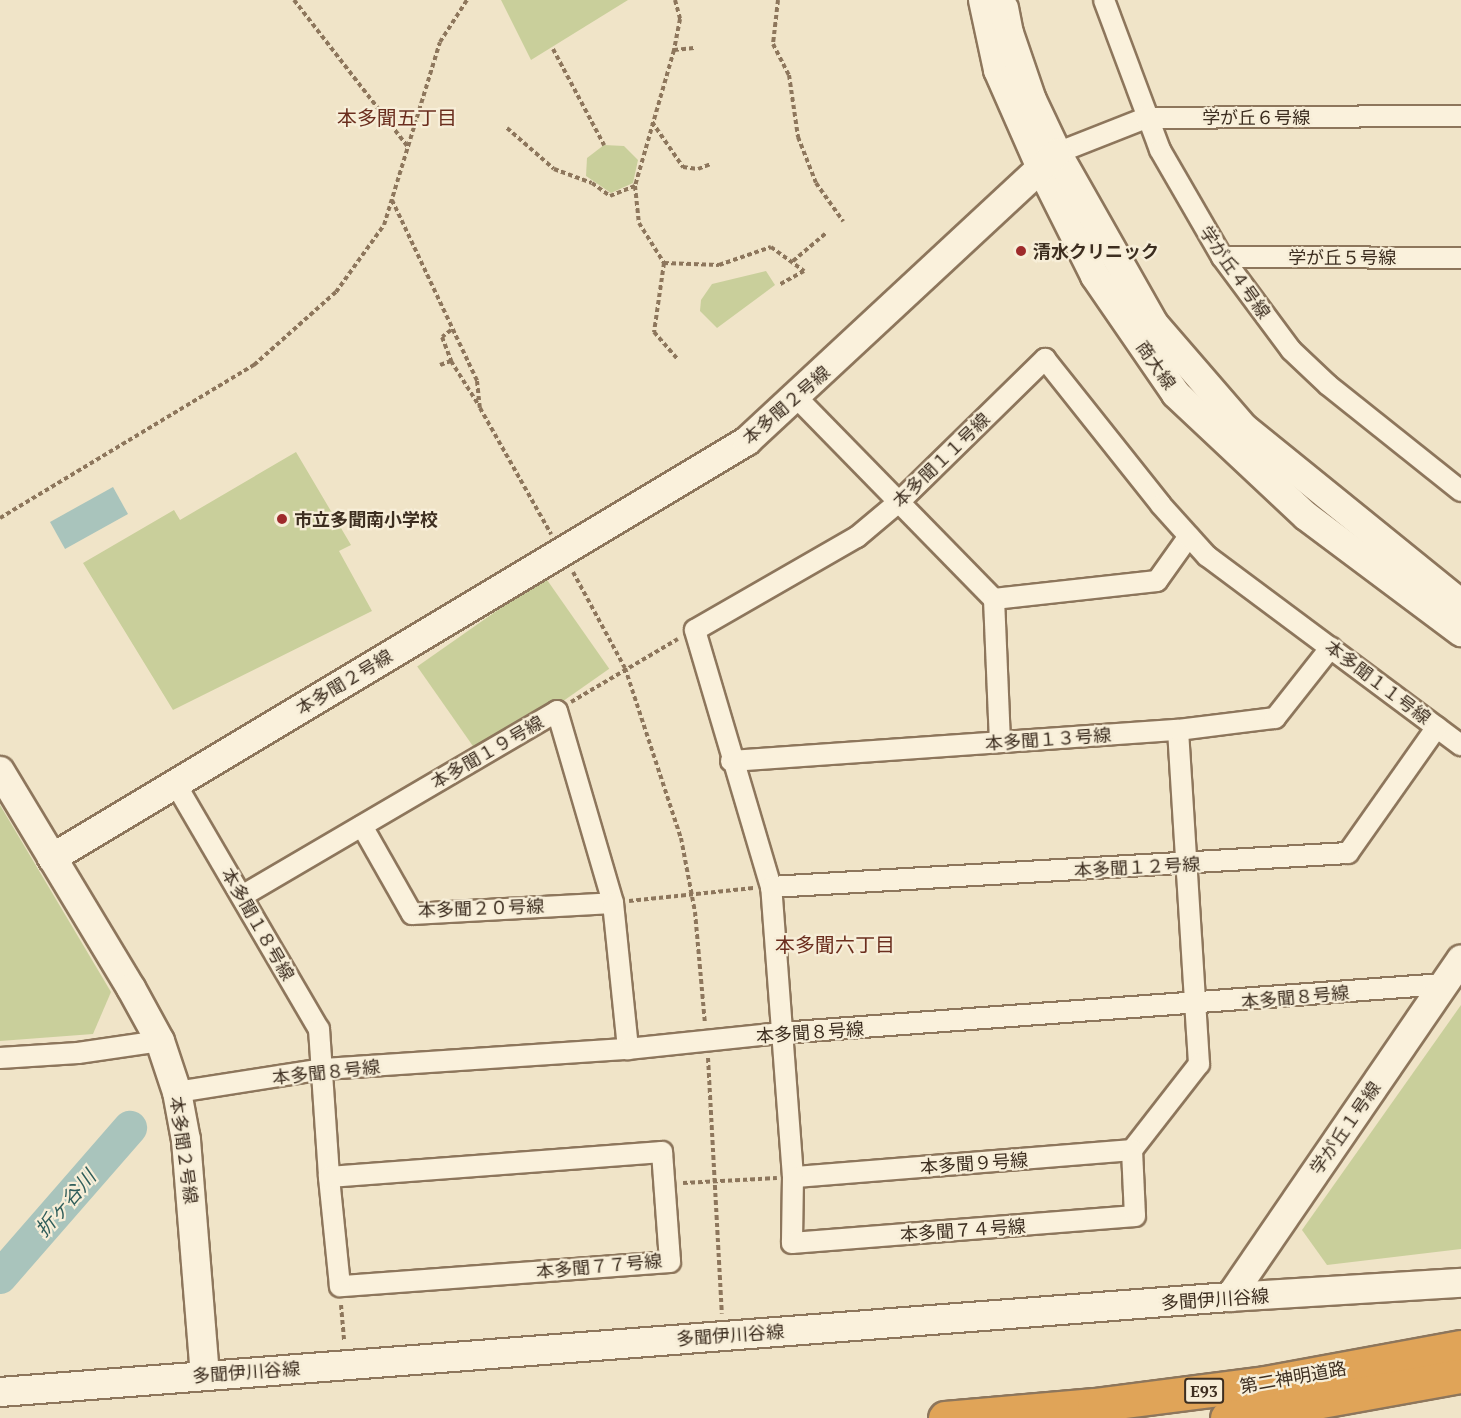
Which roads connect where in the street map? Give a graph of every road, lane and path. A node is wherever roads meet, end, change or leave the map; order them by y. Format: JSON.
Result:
{"nodes":[{"id":1,"x":294,"y":0,"type":"edge"},
{"id":2,"x":467,"y":0,"type":"edge"},
{"id":3,"x":675,"y":0,"type":"edge"},
{"id":4,"x":777,"y":0,"type":"edge"},
{"id":5,"x":983,"y":0,"type":"edge"},
{"id":6,"x":1003,"y":0,"type":"edge"},
{"id":7,"x":1104,"y":0,"type":"edge"},
{"id":8,"x":694,"y":48,"type":"dead end"},
{"id":9,"x":553,"y":49,"type":"dead end"},
{"id":10,"x":674,"y":50,"type":"junction"},
{"id":11,"x":1461,"y":116,"type":"edge"},
{"id":12,"x":1146,"y":118,"type":"junction"},
{"id":13,"x":652,"y":122,"type":"junction"},
{"id":14,"x":507,"y":128,"type":"dead end"},
{"id":15,"x":604,"y":145,"type":"dead end"},
{"id":16,"x":409,"y":148,"type":"junction"},
{"id":17,"x":1049,"y":160,"type":"junction"},
{"id":18,"x":711,"y":164,"type":"dead end"},
{"id":19,"x":635,"y":186,"type":"junction"},
{"id":20,"x":392,"y":200,"type":"junction"},
{"id":21,"x":843,"y":221,"type":"dead end"},
{"id":22,"x":826,"y":233,"type":"dead end"},
{"id":23,"x":1222,"y":257,"type":"junction"},
{"id":24,"x":1461,"y":258,"type":"edge"},
{"id":25,"x":793,"y":261,"type":"junction"},
{"id":26,"x":664,"y":263,"type":"junction"},
{"id":27,"x":779,"y":285,"type":"dead end"},
{"id":28,"x":451,"y":330,"type":"junction"},
{"id":29,"x":678,"y":360,"type":"dead end"},
{"id":30,"x":451,"y":361,"type":"junction"},
{"id":31,"x":440,"y":365,"type":"dead end"},
{"id":32,"x":797,"y":398,"type":"junction"},
{"id":33,"x":480,"y":408,"type":"junction"},
{"id":34,"x":1458,"y":482,"type":"edge"},
{"id":35,"x":901,"y":500,"type":"junction"},
{"id":36,"x":0,"y":518,"type":"edge"},
{"id":37,"x":1189,"y":536,"type":"junction"},
{"id":38,"x":561,"y":552,"type":"junction"},
{"id":39,"x":994,"y":599,"type":"junction"},
{"id":40,"x":1461,"y":604,"type":"edge"},
{"id":41,"x":695,"y":630,"type":"junction"},
{"id":42,"x":1461,"y":632,"type":"edge"},
{"id":43,"x":1331,"y":647,"type":"junction"},
{"id":44,"x":625,"y":668,"type":"junction"},
{"id":45,"x":557,"y":711,"type":"junction"},
{"id":46,"x":1437,"y":727,"type":"junction"},
{"id":47,"x":1178,"y":730,"type":"junction"},
{"id":48,"x":1000,"y":742,"type":"junction"},
{"id":49,"x":1461,"y":745,"type":"edge"},
{"id":50,"x":731,"y":761,"type":"junction"},
{"id":51,"x":0,"y":771,"type":"edge"},
{"id":52,"x":175,"y":783,"type":"junction"},
{"id":53,"x":362,"y":826,"type":"junction"},
{"id":54,"x":52,"y":858,"type":"junction"},
{"id":55,"x":1185,"y":865,"type":"junction"},
{"id":56,"x":771,"y":887,"type":"junction"},
{"id":57,"x":692,"y":894,"type":"junction"},
{"id":58,"x":242,"y":896,"type":"junction"},
{"id":59,"x":614,"y":903,"type":"junction"},
{"id":60,"x":1461,"y":960,"type":"edge"},
{"id":61,"x":1444,"y":984,"type":"junction"},
{"id":62,"x":1193,"y":1005,"type":"junction"},
{"id":63,"x":781,"y":1033,"type":"junction"},
{"id":64,"x":160,"y":1041,"type":"junction"},
{"id":65,"x":707,"y":1041,"type":"junction"},
{"id":66,"x":628,"y":1049,"type":"junction"},
{"id":67,"x":0,"y":1058,"type":"edge"},
{"id":68,"x":324,"y":1069,"type":"junction"},
{"id":69,"x":177,"y":1092,"type":"junction"},
{"id":70,"x":1132,"y":1150,"type":"junction"},
{"id":71,"x":329,"y":1177,"type":"junction"},
{"id":72,"x":793,"y":1177,"type":"junction"},
{"id":73,"x":714,"y":1182,"type":"junction"},
{"id":74,"x":664,"y":1183,"type":"junction"},
{"id":75,"x":1461,"y":1283,"type":"edge"},
{"id":76,"x":340,"y":1286,"type":"junction"},
{"id":77,"x":1230,"y":1298,"type":"junction"},
{"id":78,"x":723,"y":1336,"type":"junction"},
{"id":79,"x":1461,"y":1347,"type":"edge"},
{"id":80,"x":346,"y":1365,"type":"junction"},
{"id":81,"x":205,"y":1375,"type":"junction"},
{"id":82,"x":1461,"y":1376,"type":"edge"},
{"id":83,"x":0,"y":1392,"type":"edge"},
{"id":84,"x":945,"y":1418,"type":"edge"},
{"id":85,"x":1227,"y":1418,"type":"edge"}],
"edges":[{"from":1,"to":16,"type":"path"},
{"from":2,"to":16,"type":"path"},
{"from":3,"to":10,"type":"path"},
{"from":4,"to":21,"type":"path"},
{"from":5,"to":17,"type":"street","name":"商大線"},
{"from":6,"to":17,"type":"street","name":"商大線"},
{"from":7,"to":12,"type":"street","name":"学が丘４号線"},
{"from":8,"to":10,"type":"path"},
{"from":9,"to":15,"type":"path"},
{"from":10,"to":13,"type":"path"},
{"from":11,"to":12,"type":"street","name":"学が丘６号線"},
{"from":12,"to":17,"type":"street","name":"学が丘６号線"},
{"from":12,"to":23,"type":"street","name":"学が丘４号線"},
{"from":13,"to":18,"type":"path"},
{"from":13,"to":19,"type":"path"},
{"from":14,"to":19,"type":"path"},
{"from":16,"to":20,"type":"path"},
{"from":17,"to":32,"type":"street","name":"本多聞２号線"},
{"from":17,"to":40,"type":"street","name":"商大線"},
{"from":17,"to":42,"type":"street","name":"商大線"},
{"from":19,"to":26,"type":"path"},
{"from":20,"to":28,"type":"path"},
{"from":20,"to":36,"type":"path"},
{"from":22,"to":25,"type":"path"},
{"from":23,"to":24,"type":"street","name":"学が丘５号線"},
{"from":23,"to":34,"type":"street","name":"学が丘４号線"},
{"from":25,"to":26,"type":"path"},
{"from":25,"to":27,"type":"path"},
{"from":26,"to":29,"type":"path"},
{"from":28,"to":30,"type":"path"},
{"from":28,"to":33,"type":"path"},
{"from":30,"to":31,"type":"path"},
{"from":30,"to":33,"type":"path"},
{"from":32,"to":35,"type":"street"},
{"from":32,"to":38,"type":"street","name":"本多聞２号線"},
{"from":33,"to":38,"type":"path"},
{"from":35,"to":37,"type":"street","name":"本多聞１１号線"},
{"from":35,"to":39,"type":"street"},
{"from":35,"to":41,"type":"street","name":"本多聞１１号線"},
{"from":37,"to":39,"type":"street"},
{"from":37,"to":43,"type":"street","name":"本多聞１１号線"},
{"from":38,"to":44,"type":"path"},
{"from":38,"to":52,"type":"street","name":"本多聞２号線"},
{"from":39,"to":48,"type":"street"},
{"from":41,"to":44,"type":"path"},
{"from":41,"to":50,"type":"street"},
{"from":43,"to":46,"type":"street","name":"本多聞１１号線"},
{"from":43,"to":47,"type":"street","name":"本多聞１３号線"},
{"from":44,"to":45,"type":"path"},
{"from":44,"to":57,"type":"path"},
{"from":45,"to":53,"type":"street","name":"本多聞１９号線"},
{"from":45,"to":59,"type":"street","name":"本多聞１９号線"},
{"from":46,"to":49,"type":"street","name":"本多聞１１号線"},
{"from":46,"to":55,"type":"street","name":"本多聞１２号線"},
{"from":47,"to":48,"type":"street","name":"本多聞１３号線"},
{"from":47,"to":55,"type":"street"},
{"from":48,"to":50,"type":"street","name":"本多聞１３号線"},
{"from":50,"to":56,"type":"street"},
{"from":51,"to":54,"type":"street"},
{"from":52,"to":54,"type":"street","name":"本多聞２号線"},
{"from":52,"to":58,"type":"street","name":"本多聞１８号線"},
{"from":53,"to":58,"type":"street","name":"本多聞１９号線"},
{"from":53,"to":59,"type":"street","name":"本多聞２０号線"},
{"from":54,"to":64,"type":"street","name":"本多聞２号線"},
{"from":55,"to":56,"type":"street","name":"本多聞１２号線"},
{"from":55,"to":62,"type":"street"},
{"from":56,"to":57,"type":"path"},
{"from":56,"to":63,"type":"street"},
{"from":57,"to":59,"type":"path"},
{"from":57,"to":65,"type":"path"},
{"from":58,"to":68,"type":"street","name":"本多聞１８号線"},
{"from":59,"to":66,"type":"street","name":"本多聞１９号線"},
{"from":60,"to":61,"type":"street","name":"学が丘１号線"},
{"from":61,"to":62,"type":"street","name":"本多聞８号線"},
{"from":61,"to":77,"type":"street","name":"学が丘１号線"},
{"from":62,"to":63,"type":"street","name":"本多聞８号線"},
{"from":62,"to":70,"type":"street"},
{"from":63,"to":65,"type":"street","name":"本多聞８号線"},
{"from":63,"to":72,"type":"street"},
{"from":64,"to":67,"type":"street"},
{"from":64,"to":69,"type":"street","name":"本多聞２号線"},
{"from":65,"to":66,"type":"street","name":"本多聞８号線"},
{"from":65,"to":73,"type":"path"},
{"from":66,"to":68,"type":"street","name":"本多聞８号線"},
{"from":68,"to":69,"type":"street","name":"本多聞８号線"},
{"from":68,"to":71,"type":"street"},
{"from":69,"to":81,"type":"street","name":"本多聞２号線"},
{"from":70,"to":72,"type":"street","name":"本多聞９号線"},
{"from":70,"to":72,"type":"street","name":"本多聞７４号線"},
{"from":71,"to":74,"type":"street","name":"本多聞７７号線"},
{"from":71,"to":76,"type":"street"},
{"from":72,"to":73,"type":"path"},
{"from":73,"to":74,"type":"path"},
{"from":73,"to":78,"type":"path"},
{"from":74,"to":76,"type":"street","name":"本多聞７７号線"},
{"from":75,"to":77,"type":"street","name":"多聞伊川谷線"},
{"from":76,"to":80,"type":"path"},
{"from":77,"to":78,"type":"street","name":"多聞伊川谷線"},
{"from":78,"to":80,"type":"street","name":"多聞伊川谷線"},
{"from":79,"to":84,"type":"highway","name":"第二神明道路","number":"E93"},
{"from":80,"to":81,"type":"street","name":"多聞伊川谷線"},
{"from":81,"to":83,"type":"street","name":"多聞伊川谷線"},
{"from":82,"to":85,"type":"highway","name":"第二神明道路","number":"E93"}]}
